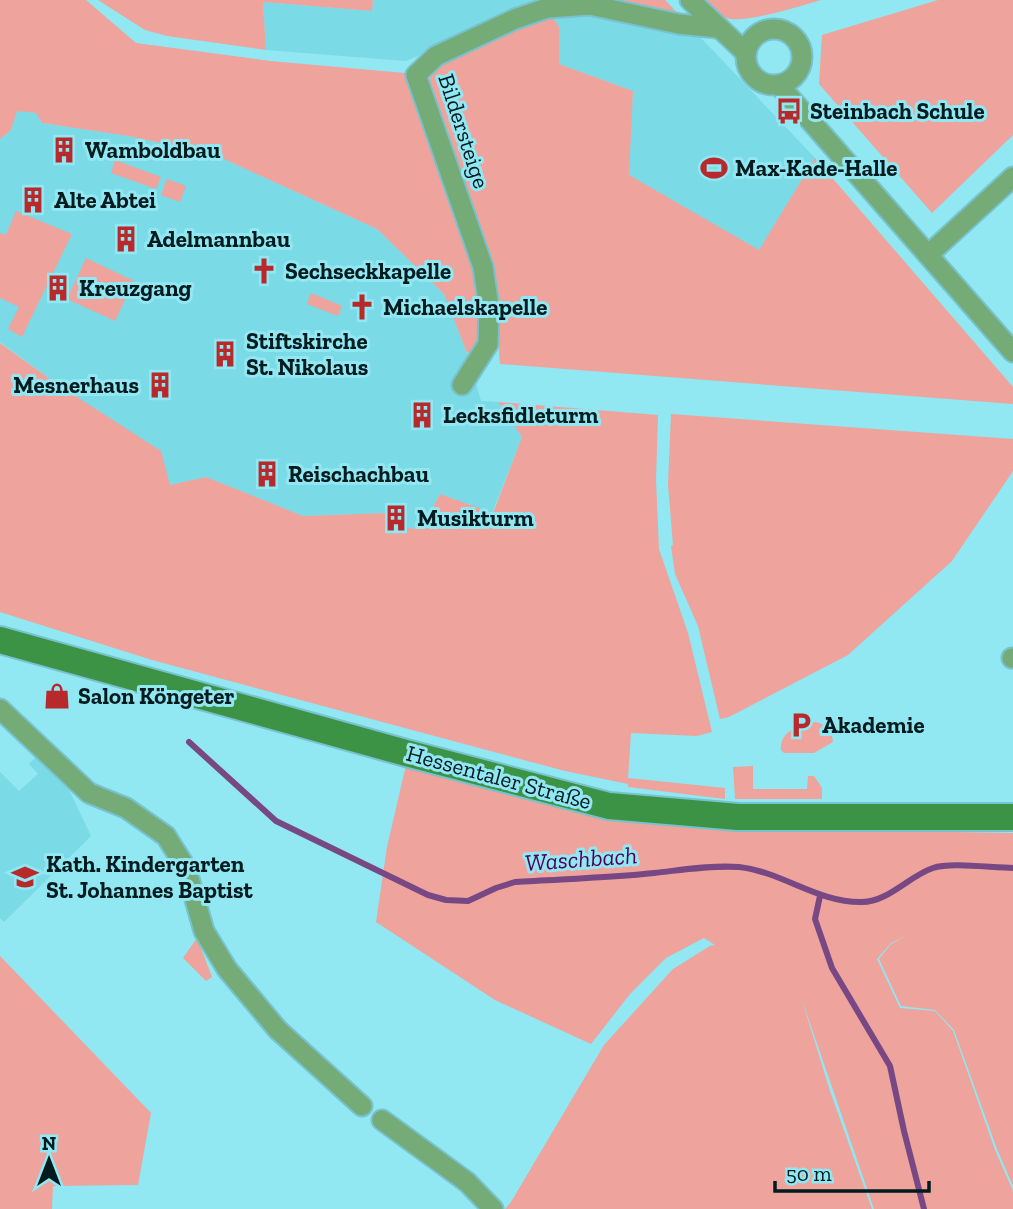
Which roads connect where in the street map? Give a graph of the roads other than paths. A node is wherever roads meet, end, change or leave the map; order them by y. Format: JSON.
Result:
{"nodes":[{"id":1,"x":690,"y":0,"type":"edge"},
{"id":2,"x":718,"y":27,"type":"junction"},
{"id":3,"x":746,"y":53,"type":"junction"},
{"id":4,"x":779,"y":85,"type":"junction"},
{"id":5,"x":1013,"y":177,"type":"edge"},
{"id":6,"x":928,"y":255,"type":"junction"},
{"id":7,"x":1013,"y":352,"type":"edge"},
{"id":8,"x":463,"y":385,"type":"dead end"},
{"id":9,"x":0,"y":640,"type":"edge"},
{"id":10,"x":0,"y":709,"type":"edge"},
{"id":11,"x":1013,"y":817,"type":"edge"},
{"id":12,"x":362,"y":1106,"type":"dead end"},
{"id":13,"x":383,"y":1120,"type":"dead end"},
{"id":14,"x":493,"y":1209,"type":"edge"}],
"edges":[{"from":1,"to":2,"type":"street"},
{"from":2,"to":3,"type":"street"},
{"from":2,"to":8,"type":"street","name":"Bildersteige"},
{"from":3,"to":4,"type":"street"},
{"from":3,"to":4,"type":"street"},
{"from":4,"to":6,"type":"street"},
{"from":5,"to":6,"type":"street"},
{"from":6,"to":7,"type":"street"},
{"from":9,"to":11,"type":"main road","name":"Hessentaler Straße"},
{"from":10,"to":12,"type":"street"},
{"from":13,"to":14,"type":"street"}]}
